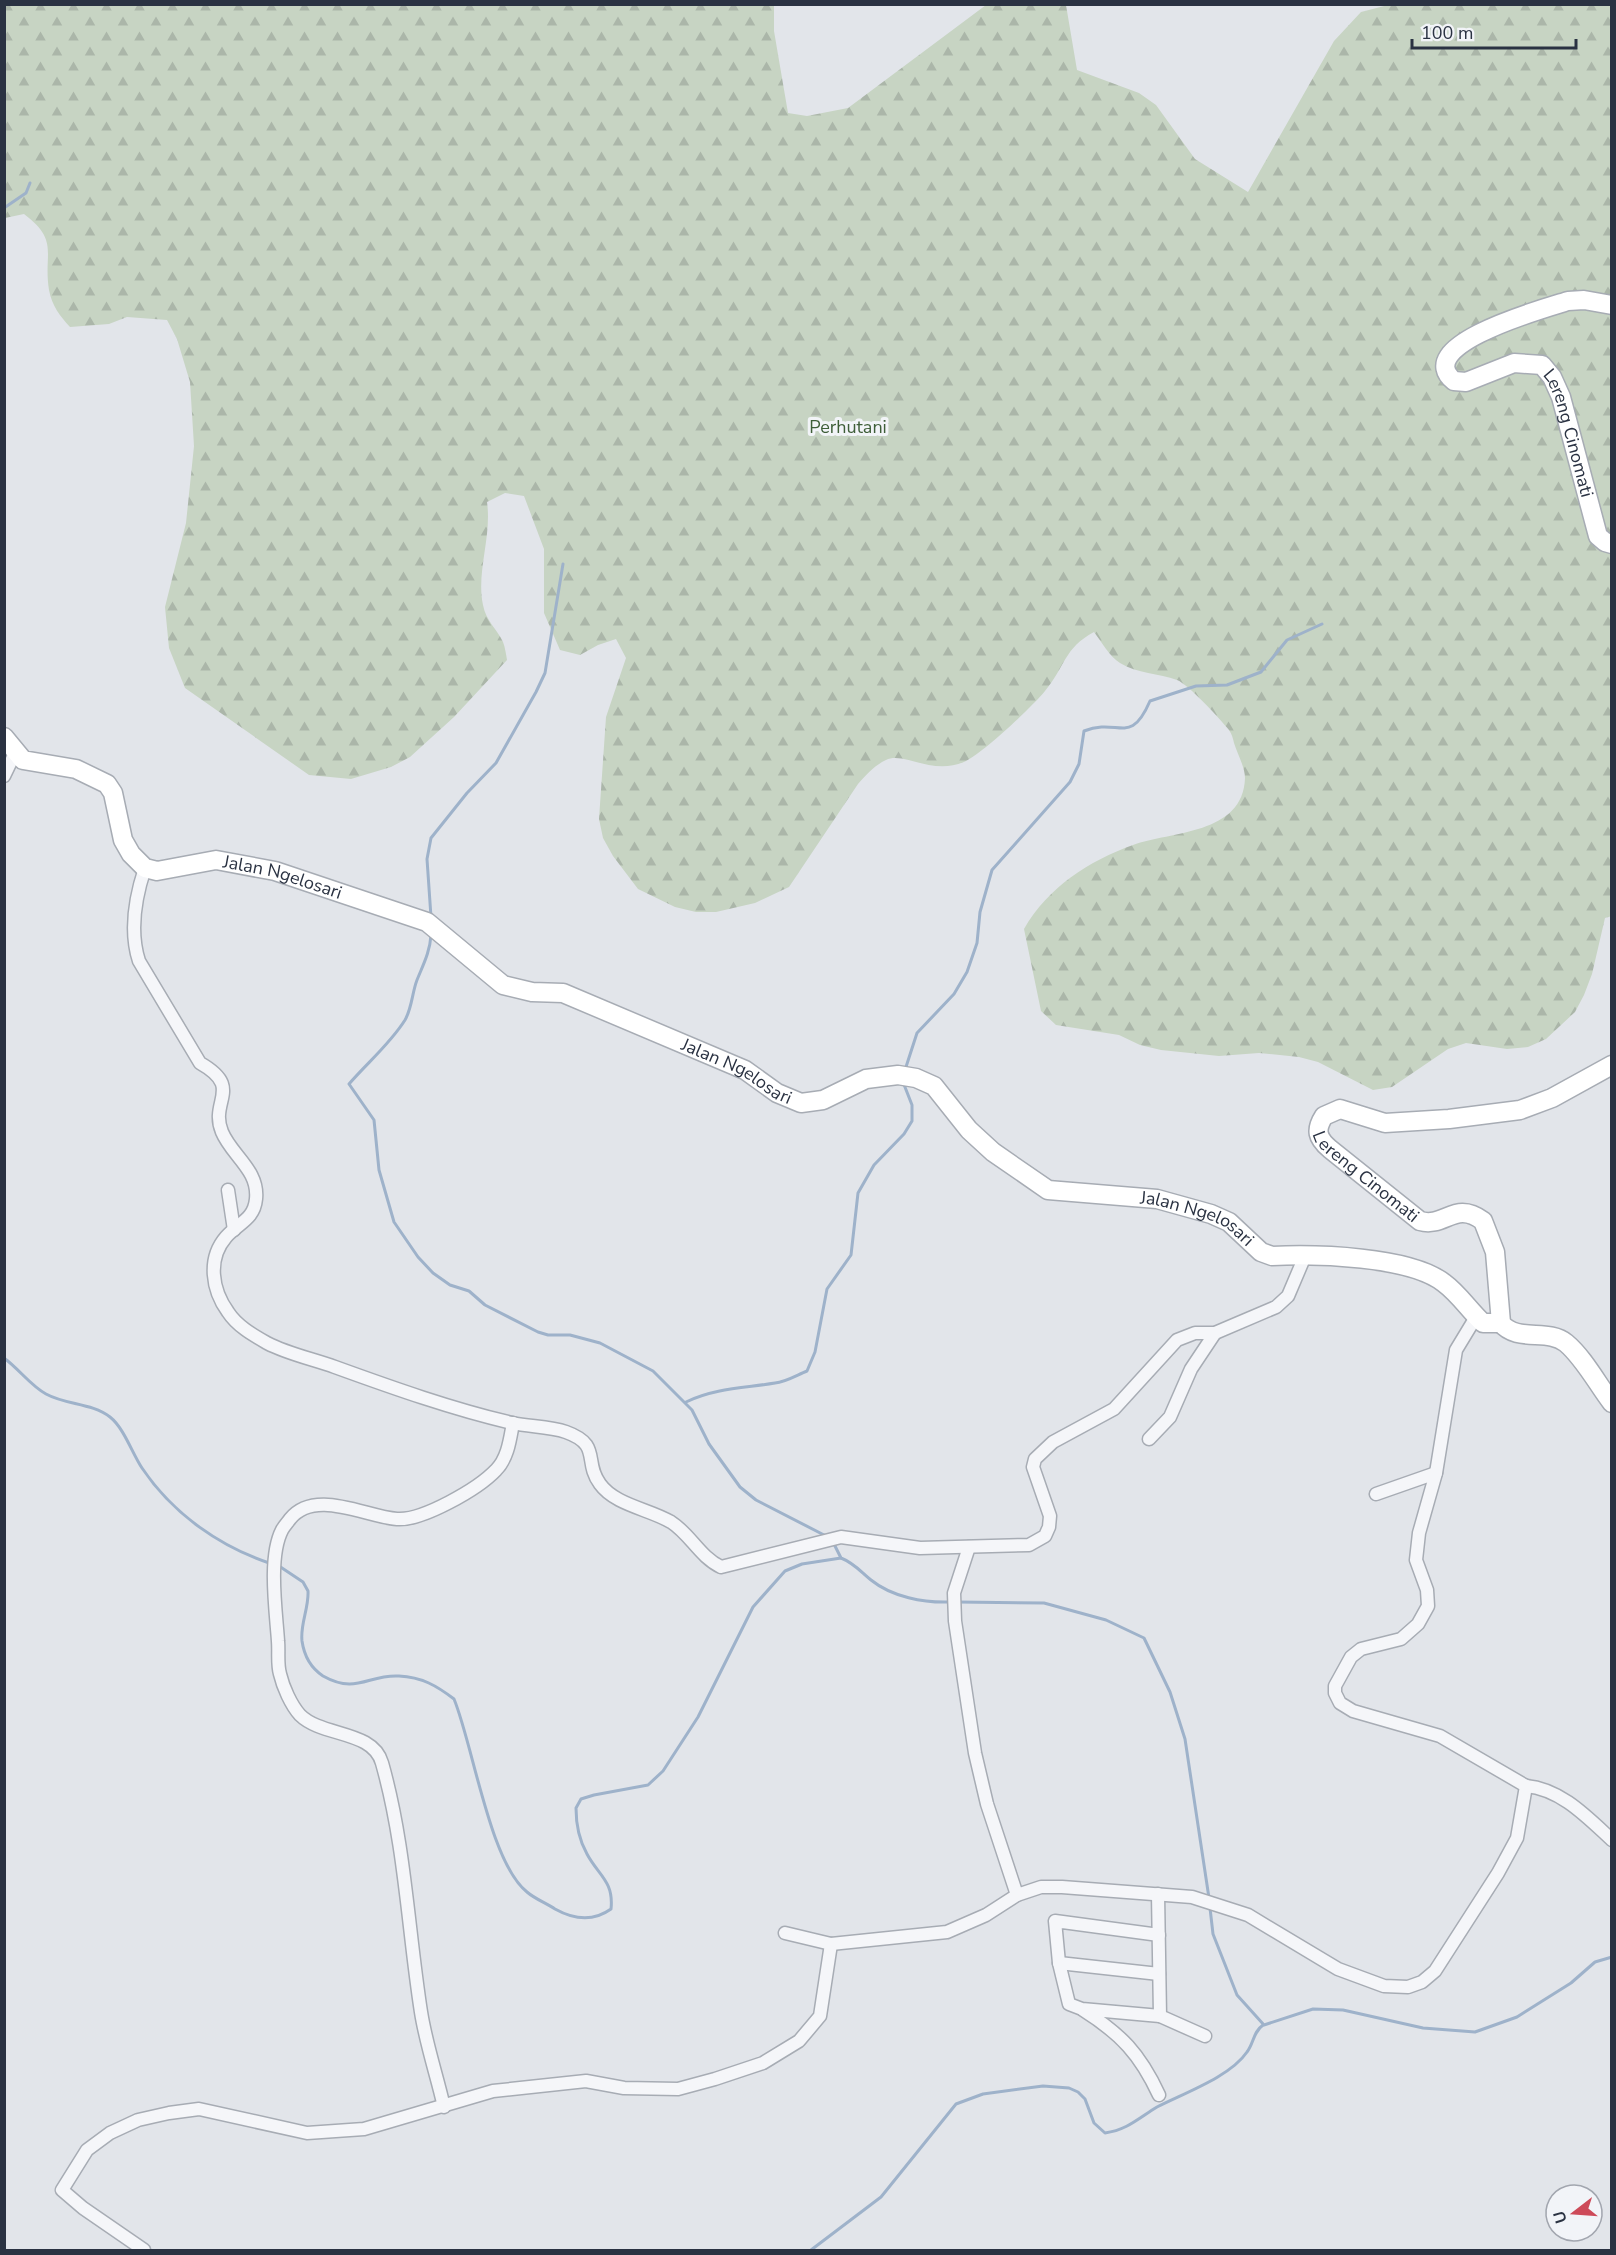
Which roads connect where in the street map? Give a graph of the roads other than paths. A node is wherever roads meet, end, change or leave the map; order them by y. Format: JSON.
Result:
{"nodes":[{"id":1,"x":1611,"y":305,"type":"edge"},
{"id":2,"x":1611,"y":543,"type":"edge"},
{"id":3,"x":4,"y":737,"type":"edge"},
{"id":4,"x":15,"y":753,"type":"junction"},
{"id":5,"x":4,"y":776,"type":"edge"},
{"id":6,"x":145,"y":868,"type":"junction"},
{"id":7,"x":1611,"y":1065,"type":"edge"},
{"id":8,"x":228,"y":1190,"type":"dead end"},
{"id":9,"x":234,"y":1230,"type":"junction"},
{"id":10,"x":1305,"y":1256,"type":"junction"},
{"id":11,"x":1476,"y":1317,"type":"junction"},
{"id":12,"x":1501,"y":1323,"type":"junction"},
{"id":13,"x":1215,"y":1333,"type":"junction"},
{"id":14,"x":1611,"y":1403,"type":"edge"},
{"id":15,"x":513,"y":1423,"type":"junction"},
{"id":16,"x":1149,"y":1439,"type":"dead end"},
{"id":17,"x":1436,"y":1473,"type":"junction"},
{"id":18,"x":1376,"y":1494,"type":"dead end"},
{"id":19,"x":969,"y":1547,"type":"junction"},
{"id":20,"x":1526,"y":1786,"type":"junction"},
{"id":21,"x":1611,"y":1840,"type":"edge"},
{"id":22,"x":1158,"y":1894,"type":"junction"},
{"id":23,"x":1017,"y":1895,"type":"junction"},
{"id":24,"x":785,"y":1933,"type":"dead end"},
{"id":25,"x":1159,"y":1935,"type":"junction"},
{"id":26,"x":831,"y":1944,"type":"junction"},
{"id":27,"x":1059,"y":1963,"type":"junction"},
{"id":28,"x":1159,"y":1974,"type":"junction"},
{"id":29,"x":1082,"y":2009,"type":"junction"},
{"id":30,"x":1160,"y":2016,"type":"junction"},
{"id":31,"x":1205,"y":2036,"type":"dead end"},
{"id":32,"x":1159,"y":2095,"type":"dead end"},
{"id":33,"x":444,"y":2107,"type":"junction"},
{"id":34,"x":144,"y":2250,"type":"edge"}],
"edges":[{"from":1,"to":2,"type":"street","name":"Lereng Cinomati"},
{"from":3,"to":4,"type":"street"},
{"from":4,"to":5,"type":"street"},
{"from":4,"to":6,"type":"street"},
{"from":6,"to":9,"type":"street"},
{"from":6,"to":10,"type":"street","name":"Jalan Ngelosari"},
{"from":7,"to":12,"type":"street","name":"Lereng Cinomati"},
{"from":8,"to":9,"type":"street"},
{"from":9,"to":15,"type":"street"},
{"from":10,"to":11,"type":"street","name":"Jalan Ngelosari"},
{"from":10,"to":13,"type":"street"},
{"from":11,"to":12,"type":"street"},
{"from":11,"to":17,"type":"street"},
{"from":12,"to":14,"type":"street"},
{"from":13,"to":16,"type":"street"},
{"from":13,"to":19,"type":"street"},
{"from":15,"to":19,"type":"street"},
{"from":15,"to":33,"type":"street"},
{"from":17,"to":18,"type":"street"},
{"from":17,"to":20,"type":"street"},
{"from":19,"to":23,"type":"street"},
{"from":20,"to":21,"type":"street"},
{"from":20,"to":22,"type":"street"},
{"from":22,"to":23,"type":"street"},
{"from":22,"to":25,"type":"street"},
{"from":23,"to":26,"type":"street"},
{"from":24,"to":26,"type":"street"},
{"from":25,"to":27,"type":"street"},
{"from":25,"to":28,"type":"street"},
{"from":26,"to":33,"type":"street"},
{"from":27,"to":28,"type":"street"},
{"from":27,"to":29,"type":"street"},
{"from":28,"to":30,"type":"street"},
{"from":29,"to":30,"type":"street"},
{"from":29,"to":32,"type":"street"},
{"from":30,"to":31,"type":"street"},
{"from":33,"to":34,"type":"street"}]}
